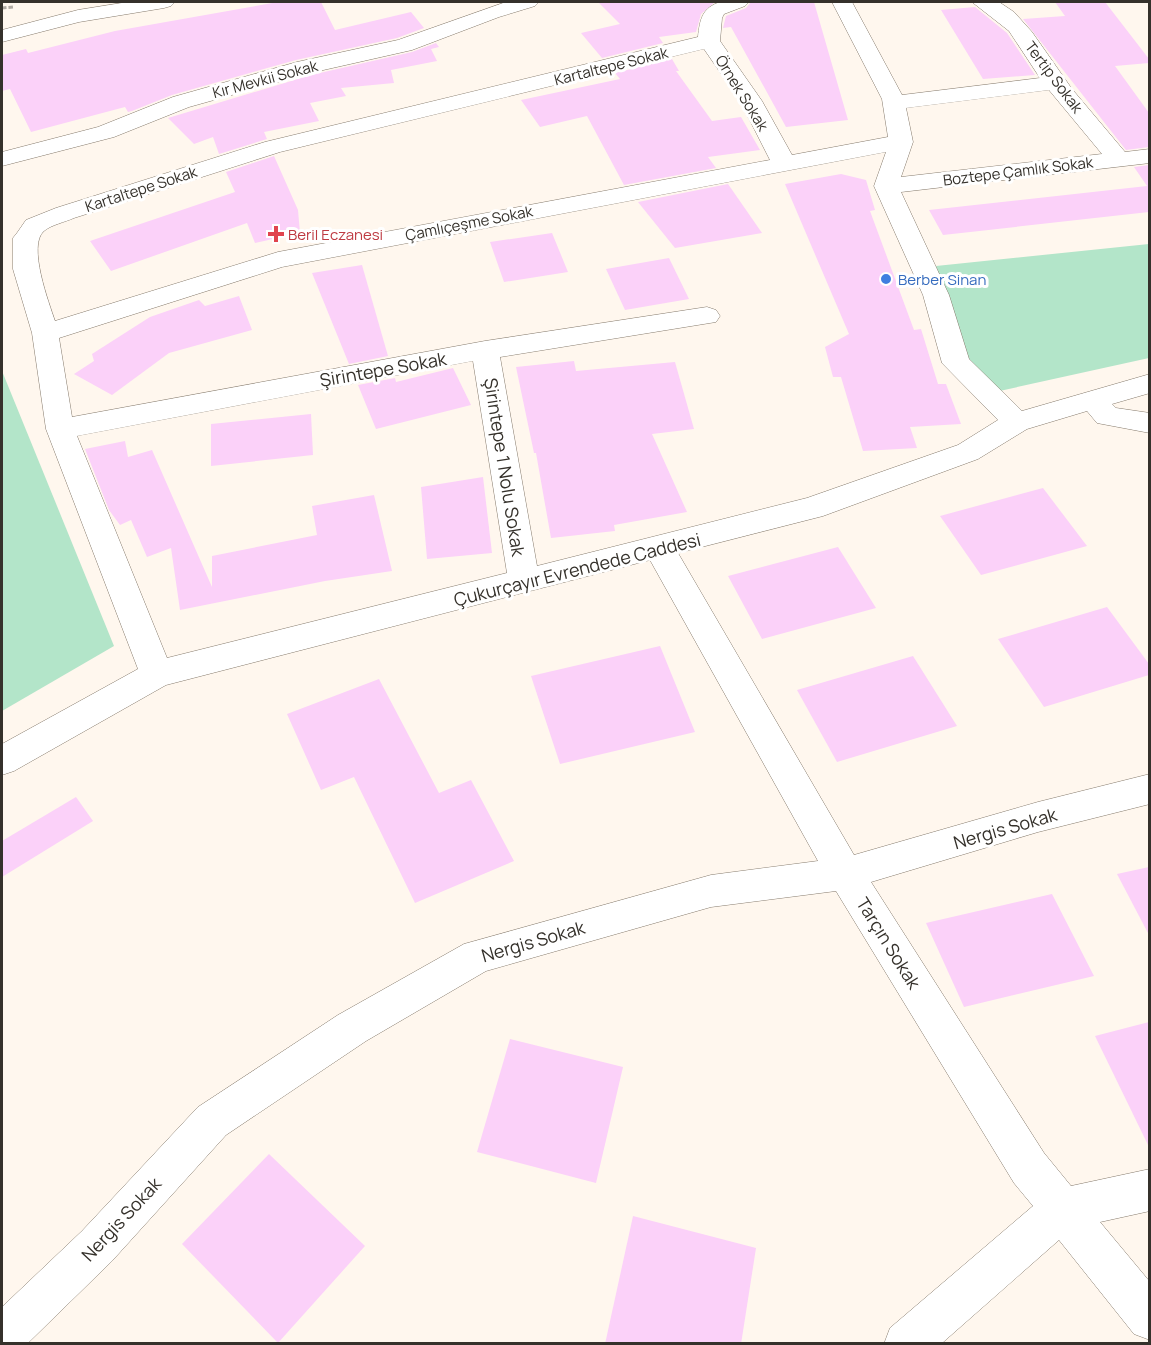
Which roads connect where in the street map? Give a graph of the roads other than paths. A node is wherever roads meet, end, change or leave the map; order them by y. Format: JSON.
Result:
{"nodes":[{"id":1,"x":164,"y":2,"type":"edge"},
{"id":2,"x":528,"y":2,"type":"edge"},
{"id":3,"x":738,"y":2,"type":"edge"},
{"id":4,"x":842,"y":2,"type":"edge"},
{"id":5,"x":983,"y":2,"type":"edge"},
{"id":6,"x":2,"y":36,"type":"edge"},
{"id":7,"x":709,"y":41,"type":"junction"},
{"id":8,"x":1055,"y":83,"type":"junction"},
{"id":9,"x":894,"y":104,"type":"junction"},
{"id":10,"x":901,"y":142,"type":"junction"},
{"id":11,"x":1149,"y":156,"type":"edge"},
{"id":12,"x":1119,"y":159,"type":"junction"},
{"id":13,"x":4,"y":161,"type":"edge"},
{"id":14,"x":784,"y":163,"type":"junction"},
{"id":15,"x":886,"y":186,"type":"junction"},
{"id":16,"x":707,"y":316,"type":"dead end"},
{"id":17,"x":45,"y":333,"type":"junction"},
{"id":18,"x":486,"y":350,"type":"junction"},
{"id":19,"x":1149,"y":383,"type":"edge"},
{"id":20,"x":1092,"y":398,"type":"junction"},
{"id":21,"x":1017,"y":422,"type":"junction"},
{"id":22,"x":1149,"y":423,"type":"edge"},
{"id":23,"x":60,"y":429,"type":"junction"},
{"id":24,"x":659,"y":548,"type":"junction"},
{"id":25,"x":524,"y":583,"type":"junction"},
{"id":26,"x":157,"y":675,"type":"junction"},
{"id":27,"x":2,"y":761,"type":"edge"},
{"id":28,"x":1149,"y":789,"type":"edge"},
{"id":29,"x":845,"y":874,"type":"junction"},
{"id":30,"x":1149,"y":1191,"type":"edge"},
{"id":31,"x":1062,"y":1209,"type":"junction"},
{"id":32,"x":1149,"y":1318,"type":"edge"},
{"id":33,"x":2,"y":1337,"type":"edge"},
{"id":34,"x":906,"y":1344,"type":"edge"}],
"edges":[{"from":1,"to":6,"type":"street"},
{"from":2,"to":13,"type":"street","name":"Kır Mevkii Sokak"},
{"from":3,"to":7,"type":"street","name":"Örnek Sokak"},
{"from":4,"to":9,"type":"street"},
{"from":5,"to":8,"type":"street","name":"Tertip Sokak"},
{"from":7,"to":14,"type":"street","name":"Örnek Sokak"},
{"from":7,"to":17,"type":"street","name":"Kartaltepe Sokak"},
{"from":8,"to":9,"type":"street"},
{"from":8,"to":12,"type":"street","name":"Tertip Sokak"},
{"from":9,"to":10,"type":"street"},
{"from":10,"to":14,"type":"street","name":"Çamlıçeşme Sokak"},
{"from":10,"to":15,"type":"street"},
{"from":11,"to":12,"type":"street","name":"Boztepe Çamlık Sokak"},
{"from":12,"to":15,"type":"street","name":"Boztepe Çamlık Sokak"},
{"from":14,"to":17,"type":"street","name":"Çamlıçeşme Sokak"},
{"from":15,"to":21,"type":"street"},
{"from":16,"to":18,"type":"street","name":"Şirintepe Sokak"},
{"from":17,"to":23,"type":"street","name":"Kartaltepe Sokak"},
{"from":18,"to":23,"type":"street","name":"Şirintepe Sokak"},
{"from":18,"to":25,"type":"street","name":"Şirintepe 1 Nolu Sokak"},
{"from":19,"to":20,"type":"street","name":"Çukurçayır Evrendede Caddesi"},
{"from":20,"to":21,"type":"street","name":"Çukurçayır Evrendede Caddesi"},
{"from":20,"to":22,"type":"street"},
{"from":21,"to":24,"type":"street","name":"Çukurçayır Evrendede Caddesi"},
{"from":23,"to":26,"type":"street","name":"Kartaltepe Sokak"},
{"from":24,"to":25,"type":"street","name":"Çukurçayır Evrendede Caddesi"},
{"from":24,"to":29,"type":"street","name":"Tarçın Sokak"},
{"from":25,"to":26,"type":"street","name":"Çukurçayır Evrendede Caddesi"},
{"from":26,"to":27,"type":"street","name":"Çukurçayır Evrendede Caddesi"},
{"from":28,"to":29,"type":"street","name":"Nergis Sokak"},
{"from":29,"to":31,"type":"street","name":"Tarçın Sokak"},
{"from":29,"to":33,"type":"street","name":"Nergis Sokak"},
{"from":30,"to":31,"type":"street"},
{"from":31,"to":32,"type":"street","name":"Tarçın Sokak"},
{"from":31,"to":34,"type":"street"}]}
